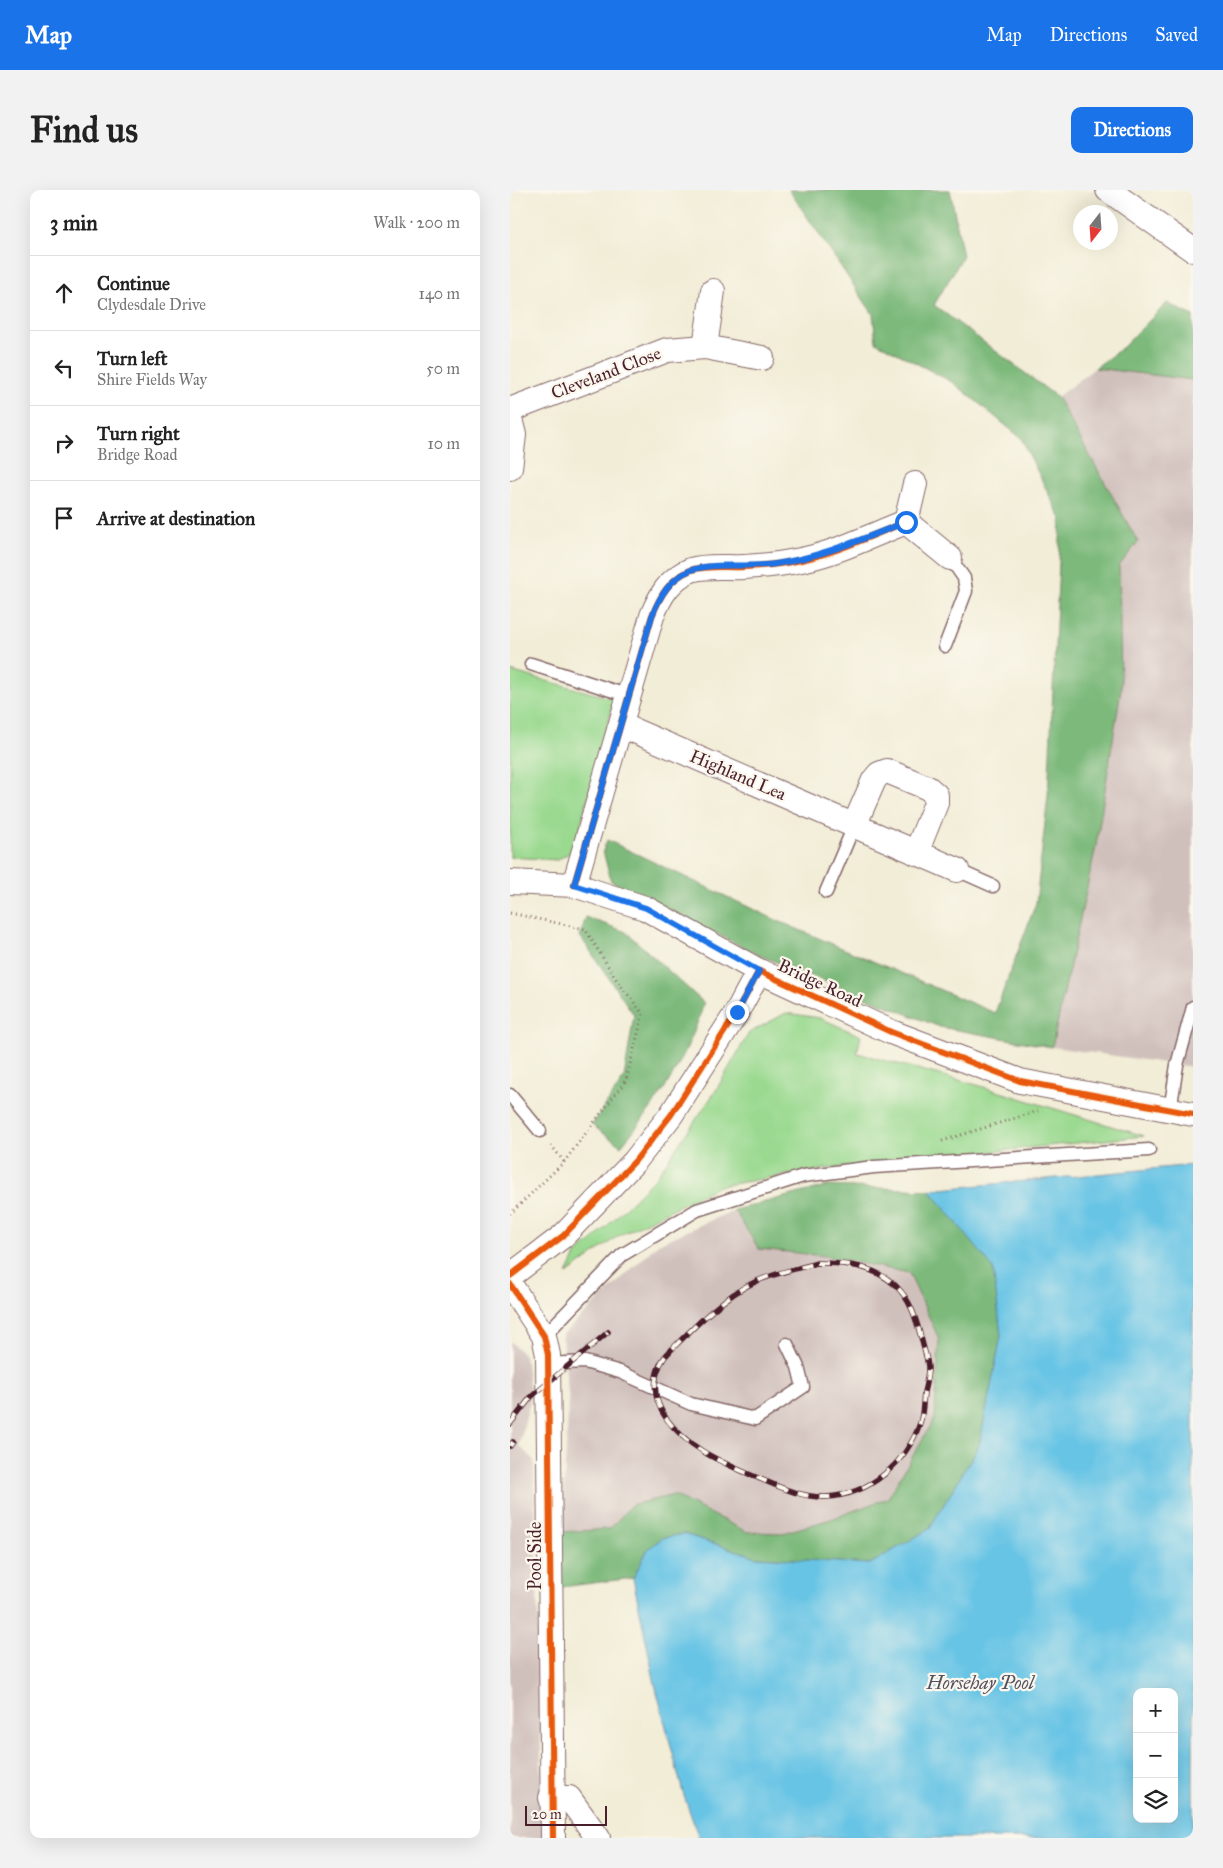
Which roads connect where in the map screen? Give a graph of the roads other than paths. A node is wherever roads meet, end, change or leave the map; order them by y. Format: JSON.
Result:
{"nodes":[{"id":1,"x":1108,"y":190,"type":"edge"},
{"id":2,"x":1193,"y":250,"type":"edge"},
{"id":3,"x":713,"y":291,"type":"dead end"},
{"id":4,"x":705,"y":347,"type":"junction"},
{"id":5,"x":762,"y":358,"type":"dead end"},
{"id":6,"x":510,"y":410,"type":"edge"},
{"id":7,"x":510,"y":419,"type":"edge"},
{"id":8,"x":511,"y":464,"type":"edge"},
{"id":9,"x":916,"y":484,"type":"dead end"},
{"id":10,"x":906,"y":522,"type":"junction"},
{"id":11,"x":950,"y":558,"type":"joint"},
{"id":12,"x":945,"y":646,"type":"dead end"},
{"id":13,"x":531,"y":664,"type":"dead end"},
{"id":14,"x":629,"y":696,"type":"junction"},
{"id":15,"x":621,"y":725,"type":"junction"},
{"id":16,"x":854,"y":826,"type":"junction"},
{"id":17,"x":916,"y":853,"type":"junction"},
{"id":18,"x":957,"y":870,"type":"joint"},
{"id":19,"x":510,"y":882,"type":"edge"},
{"id":20,"x":574,"y":885,"type":"junction"},
{"id":21,"x":993,"y":886,"type":"dead end"},
{"id":22,"x":826,"y":892,"type":"dead end"},
{"id":23,"x":759,"y":971,"type":"junction"},
{"id":24,"x":1193,"y":1007,"type":"edge"},
{"id":25,"x":510,"y":1096,"type":"edge"},
{"id":26,"x":1182,"y":1113,"type":"edge"},
{"id":27,"x":540,"y":1131,"type":"dead end"},
{"id":28,"x":1149,"y":1150,"type":"dead end"},
{"id":29,"x":510,"y":1276,"type":"edge"},
{"id":30,"x":510,"y":1284,"type":"edge"},
{"id":31,"x":544,"y":1336,"type":"junction"},
{"id":32,"x":788,"y":1344,"type":"dead end"},
{"id":33,"x":548,"y":1364,"type":"junction"},
{"id":34,"x":551,"y":1798,"type":"junction"},
{"id":35,"x":553,"y":1838,"type":"edge"},
{"id":36,"x":598,"y":1838,"type":"edge"}],
"edges":[{"from":1,"to":2,"type":"street"},
{"from":3,"to":4,"type":"street"},
{"from":4,"to":5,"type":"street","name":"Cleveland Close"},
{"from":4,"to":6,"type":"street","name":"Cleveland Close"},
{"from":7,"to":8,"type":"street"},
{"from":9,"to":10,"type":"street"},
{"from":10,"to":11,"type":"street"},
{"from":10,"to":14,"type":"street"},
{"from":11,"to":12,"type":"lane"},
{"from":13,"to":14,"type":"lane"},
{"from":14,"to":15,"type":"street"},
{"from":15,"to":16,"type":"street","name":"Highland Lea"},
{"from":15,"to":20,"type":"street"},
{"from":16,"to":17,"type":"street","name":"Highland Lea"},
{"from":16,"to":17,"type":"street"},
{"from":16,"to":22,"type":"lane"},
{"from":17,"to":18,"type":"street","name":"Highland Lea"},
{"from":18,"to":21,"type":"lane"},
{"from":19,"to":20,"type":"street"},
{"from":20,"to":23,"type":"street"},
{"from":23,"to":26,"type":"street","name":"Bridge Road"},
{"from":23,"to":29,"type":"street","name":"Bridge Road"},
{"from":24,"to":26,"type":"lane"},
{"from":25,"to":27,"type":"lane"},
{"from":28,"to":31,"type":"lane"},
{"from":30,"to":31,"type":"street","name":"Pool Side"},
{"from":31,"to":33,"type":"street","name":"Pool Side"},
{"from":32,"to":33,"type":"lane"},
{"from":33,"to":34,"type":"street","name":"Pool Side"},
{"from":34,"to":35,"type":"street","name":"Pool Side"},
{"from":34,"to":36,"type":"street"}]}
